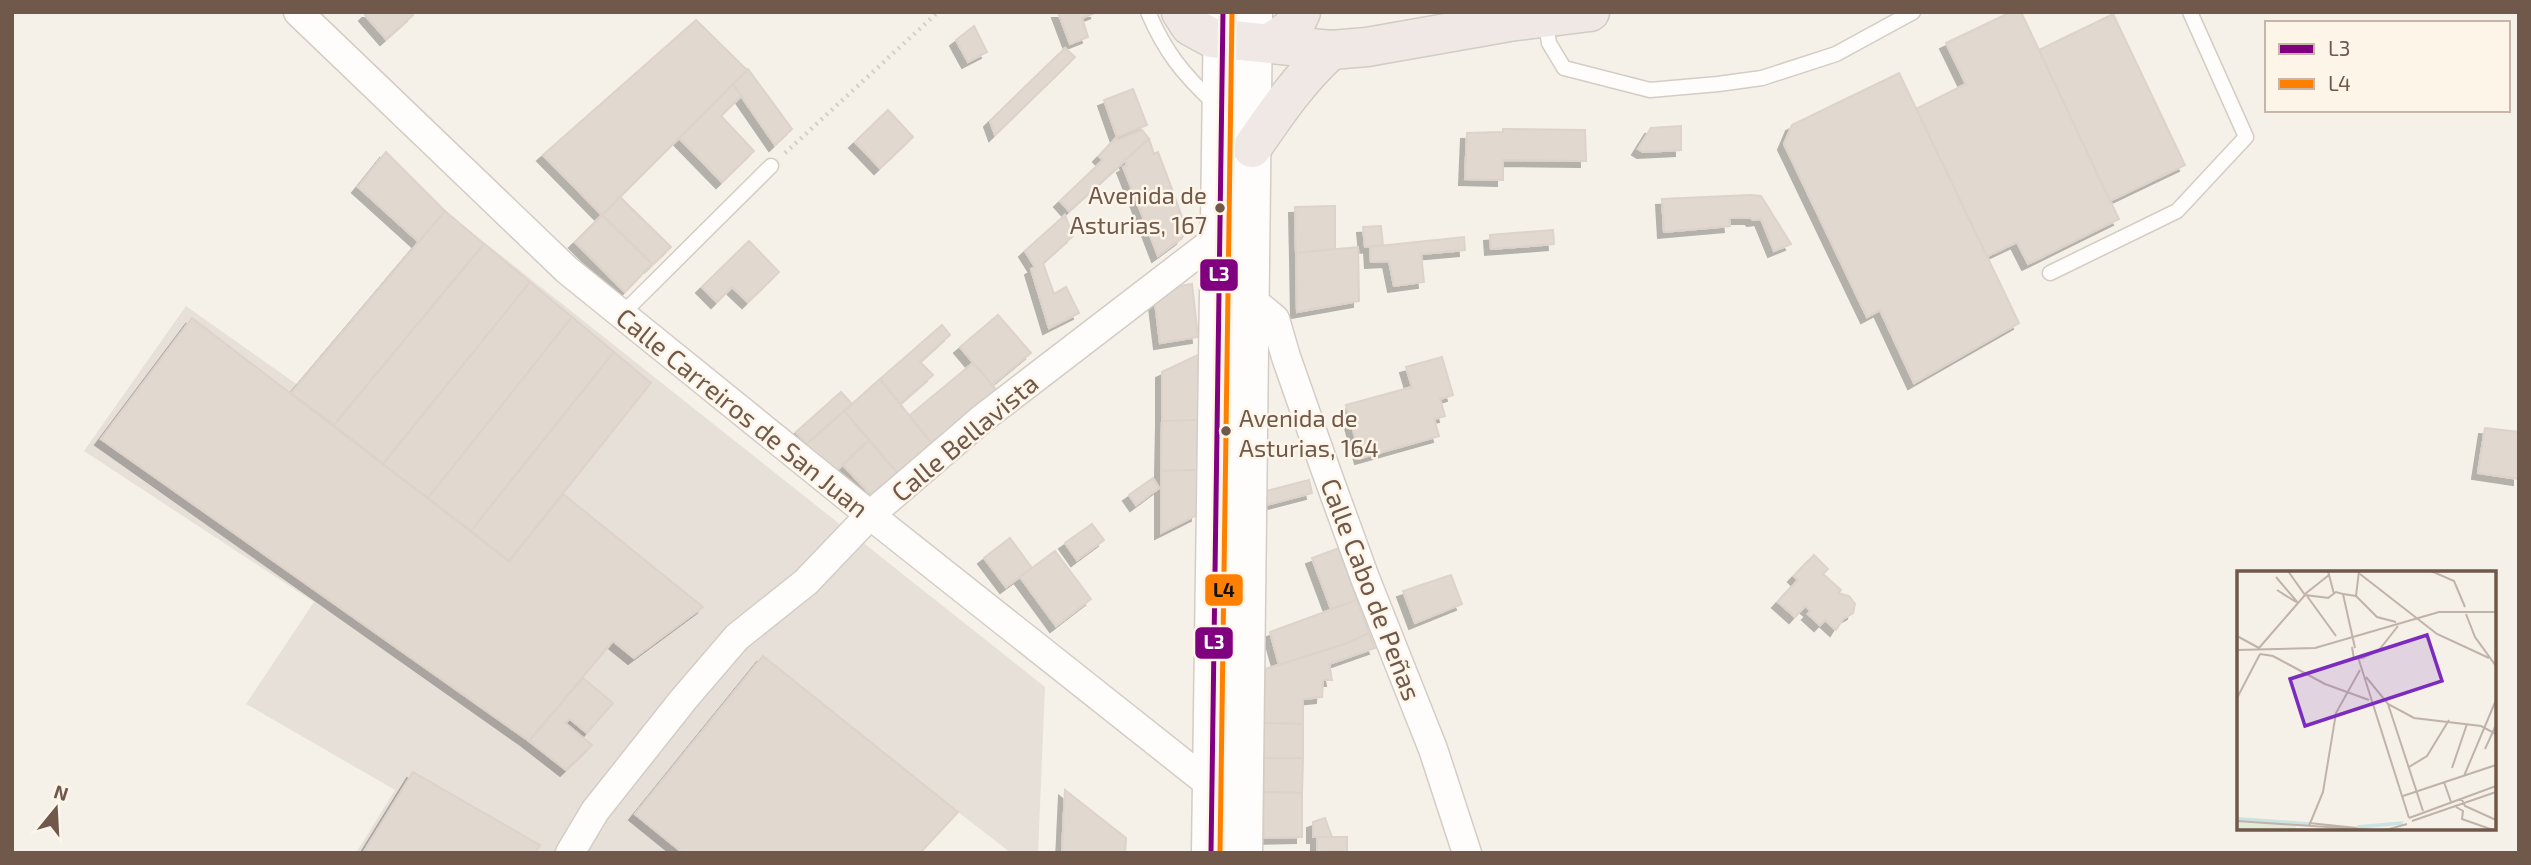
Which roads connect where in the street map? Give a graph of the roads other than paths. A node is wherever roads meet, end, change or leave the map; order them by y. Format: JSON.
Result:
{"nodes":[{"id":1,"x":298,"y":12,"type":"edge"},
{"id":2,"x":1148,"y":12,"type":"edge"},
{"id":3,"x":1181,"y":12,"type":"edge"},
{"id":4,"x":1301,"y":12,"type":"edge"},
{"id":5,"x":1465,"y":12,"type":"edge"},
{"id":6,"x":1590,"y":12,"type":"edge"},
{"id":7,"x":1913,"y":12,"type":"edge"},
{"id":8,"x":2190,"y":12,"type":"edge"},
{"id":9,"x":1527,"y":20,"type":"junction"},
{"id":10,"x":1244,"y":30,"type":"edge"},
{"id":11,"x":1331,"y":50,"type":"junction"},
{"id":12,"x":1221,"y":110,"type":"junction"},
{"id":13,"x":1252,"y":148,"type":"junction"},
{"id":14,"x":771,"y":166,"type":"road end"},
{"id":15,"x":1220,"y":236,"type":"junction"},
{"id":16,"x":2050,"y":273,"type":"dead end"},
{"id":17,"x":1248,"y":298,"type":"junction"},
{"id":18,"x":622,"y":314,"type":"junction"},
{"id":19,"x":870,"y":515,"type":"junction"},
{"id":20,"x":1212,"y":786,"type":"junction"},
{"id":21,"x":570,"y":853,"type":"edge"},
{"id":22,"x":1211,"y":853,"type":"edge"},
{"id":23,"x":1243,"y":853,"type":"edge"},
{"id":24,"x":1467,"y":853,"type":"edge"}],
"edges":[{"from":1,"to":18,"type":"street","name":"Calle Carreiros de San Juan"},
{"from":2,"to":12,"type":"lane"},
{"from":3,"to":10,"type":"highway"},
{"from":4,"to":10,"type":"highway"},
{"from":5,"to":9,"type":"highway"},
{"from":6,"to":9,"type":"highway"},
{"from":7,"to":9,"type":"lane"},
{"from":8,"to":16,"type":"lane"},
{"from":9,"to":11,"type":"highway"},
{"from":10,"to":11,"type":"highway"},
{"from":10,"to":12,"type":"main road"},
{"from":10,"to":13,"type":"main road"},
{"from":11,"to":13,"type":"highway"},
{"from":12,"to":15,"type":"main road"},
{"from":13,"to":17,"type":"main road"},
{"from":14,"to":18,"type":"lane"},
{"from":15,"to":19,"type":"street","name":"Calle Bellavista"},
{"from":15,"to":20,"type":"main road"},
{"from":17,"to":23,"type":"main road"},
{"from":17,"to":24,"type":"street","name":"Calle Cabo de Peñas"},
{"from":18,"to":19,"type":"street","name":"Calle Carreiros de San Juan"},
{"from":19,"to":20,"type":"street","name":"Calle Carreiros de San Juan"},
{"from":19,"to":21,"type":"street","name":"Calle Bellavista"},
{"from":20,"to":22,"type":"main road"}]}
